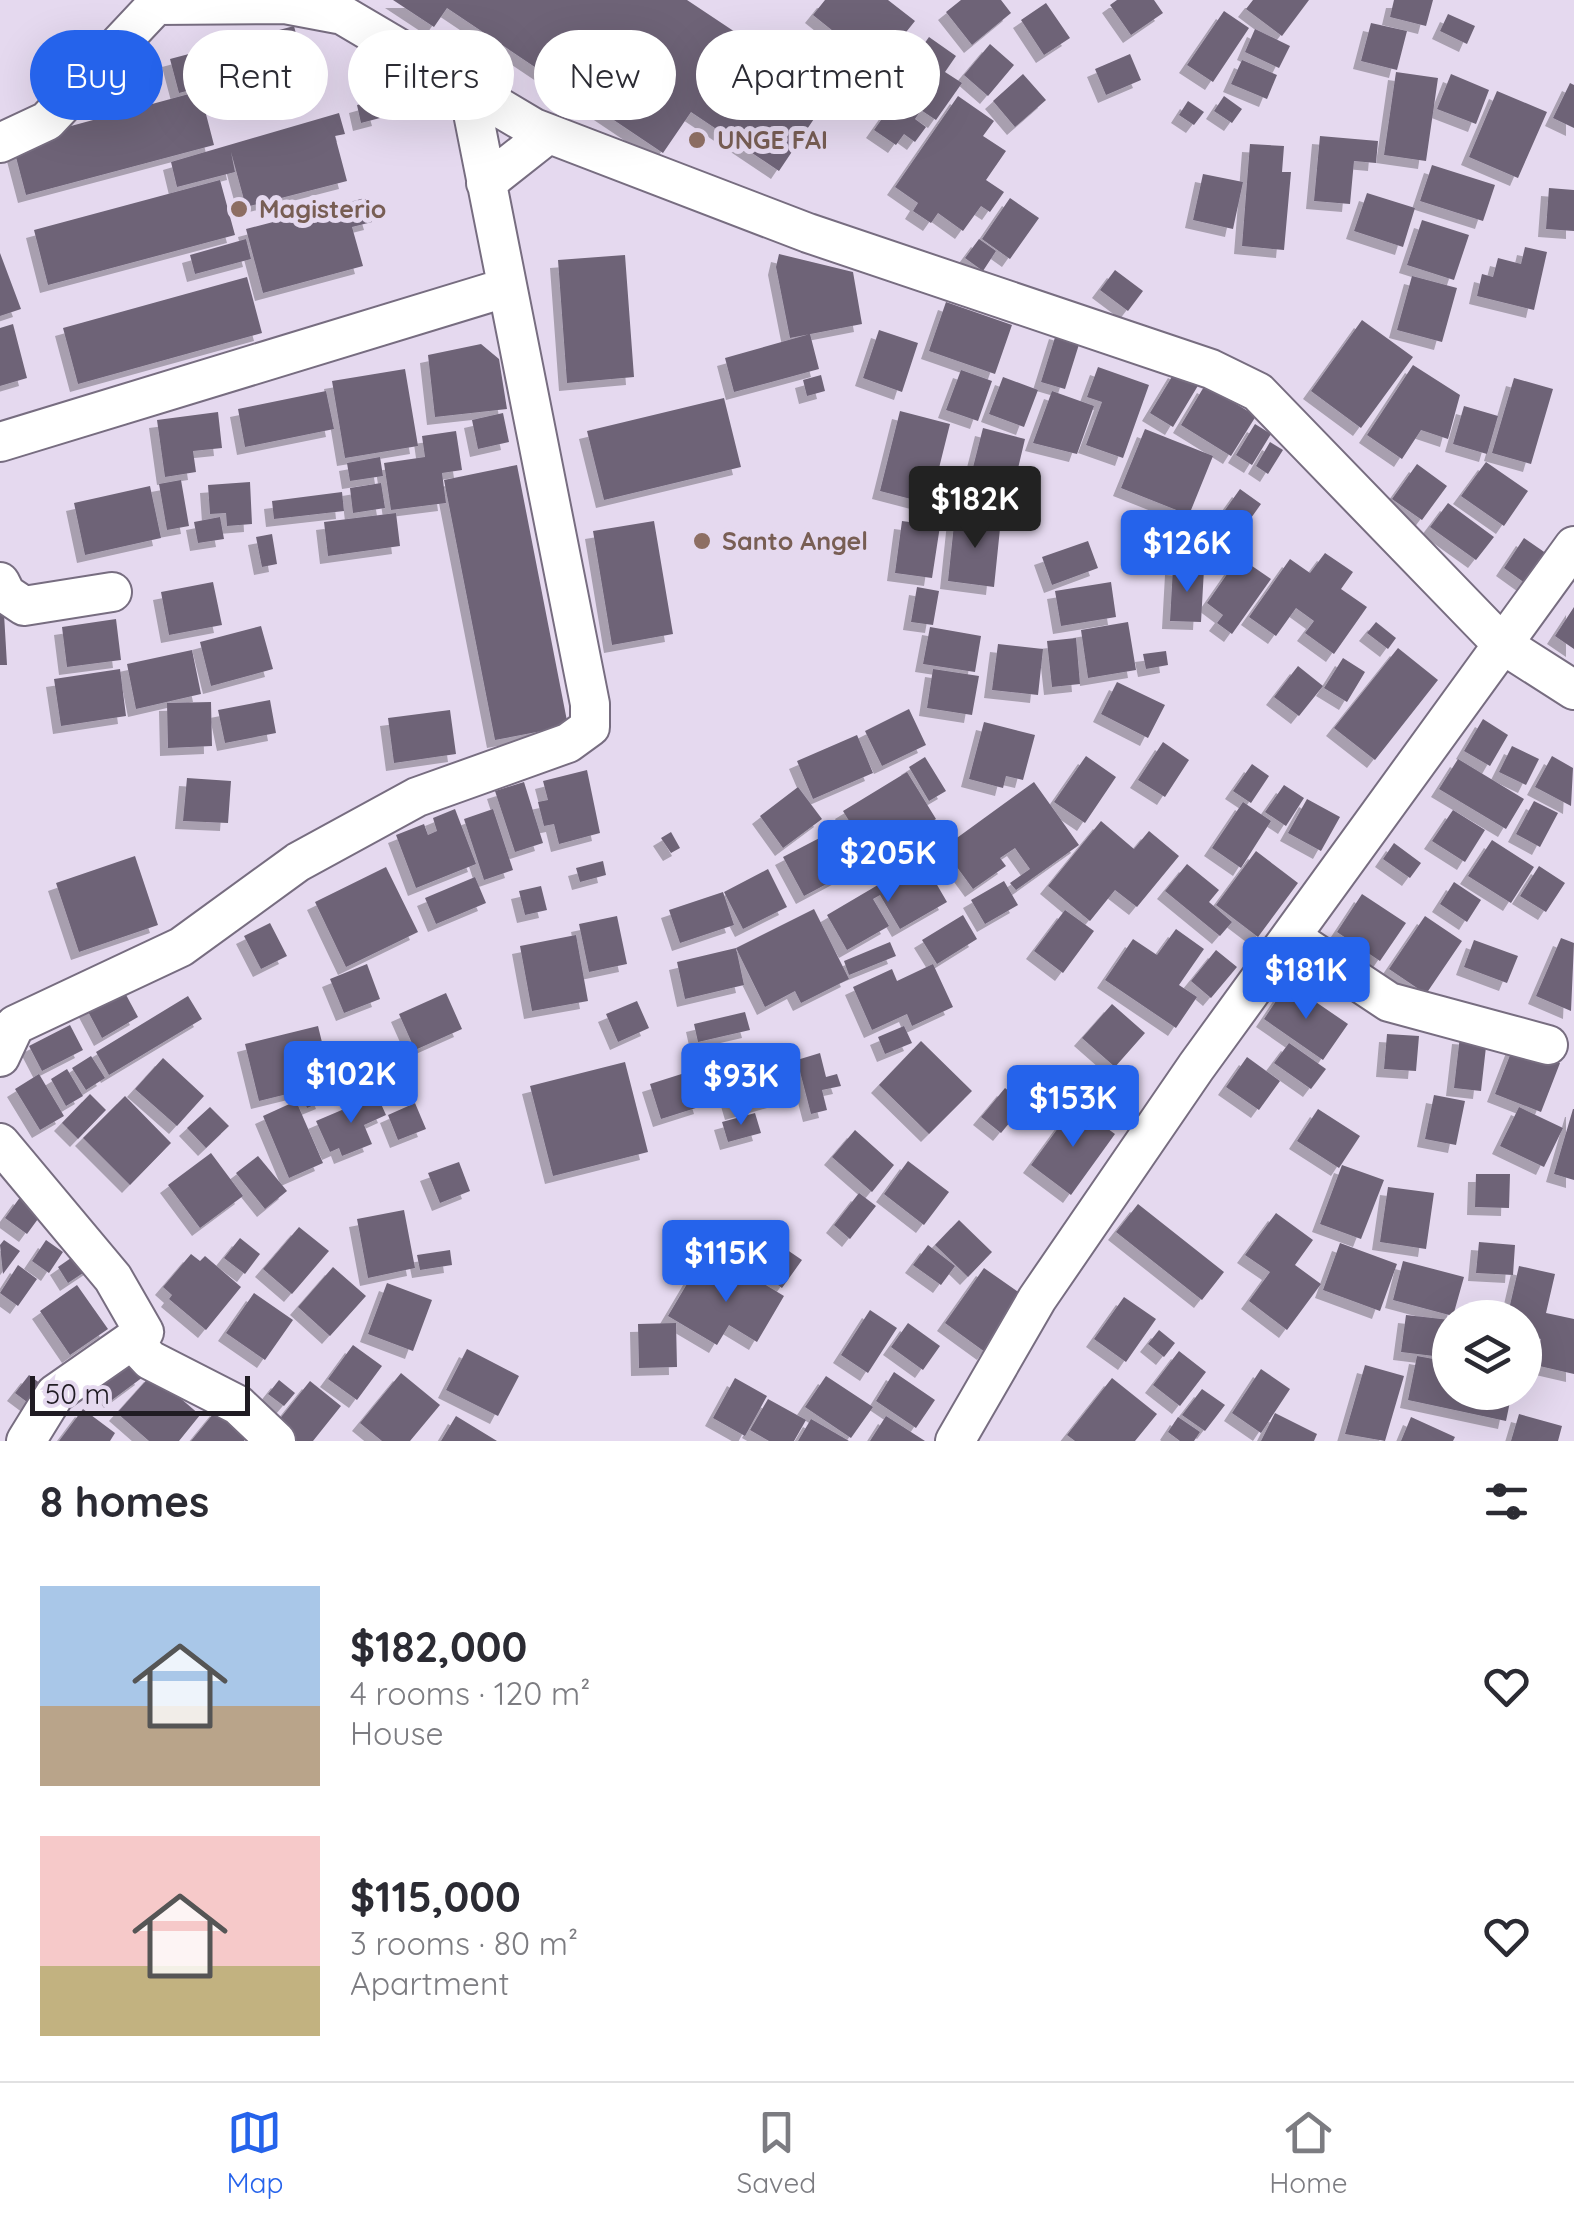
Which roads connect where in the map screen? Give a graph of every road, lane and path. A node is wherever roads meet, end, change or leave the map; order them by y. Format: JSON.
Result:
{"nodes":[{"id":1,"x":155,"y":3,"type":"edge"},
{"id":2,"x":329,"y":7,"type":"edge"},
{"id":3,"x":366,"y":30,"type":"edge"},
{"id":4,"x":514,"y":116,"type":"edge"},
{"id":5,"x":474,"y":120,"type":"edge"},
{"id":6,"x":548,"y":134,"type":"junction"},
{"id":7,"x":0,"y":143,"type":"edge"},
{"id":8,"x":486,"y":183,"type":"junction"},
{"id":9,"x":505,"y":288,"type":"junction"},
{"id":10,"x":0,"y":442,"type":"edge"},
{"id":11,"x":1574,"y":546,"type":"edge"},
{"id":12,"x":0,"y":582,"type":"edge"},
{"id":13,"x":112,"y":592,"type":"dead end"},
{"id":14,"x":1502,"y":644,"type":"junction"},
{"id":15,"x":1574,"y":690,"type":"edge"},
{"id":16,"x":1291,"y":936,"type":"junction"},
{"id":17,"x":1548,"y":1045,"type":"dead end"},
{"id":18,"x":0,"y":1057,"type":"edge"},
{"id":19,"x":0,"y":1143,"type":"edge"},
{"id":20,"x":144,"y":1332,"type":"junction"},
{"id":21,"x":26,"y":1441,"type":"edge"},
{"id":22,"x":276,"y":1441,"type":"edge"},
{"id":23,"x":956,"y":1441,"type":"edge"}],
"edges":[{"from":1,"to":2,"type":"street"},
{"from":1,"to":7,"type":"street"},
{"from":2,"to":3,"type":"street"},
{"from":4,"to":6,"type":"street"},
{"from":5,"to":8,"type":"street"},
{"from":6,"to":8,"type":"street"},
{"from":6,"to":14,"type":"street"},
{"from":8,"to":9,"type":"street"},
{"from":9,"to":10,"type":"street"},
{"from":9,"to":18,"type":"street"},
{"from":11,"to":14,"type":"street"},
{"from":12,"to":13,"type":"street"},
{"from":14,"to":15,"type":"street"},
{"from":14,"to":16,"type":"street"},
{"from":16,"to":17,"type":"street"},
{"from":16,"to":23,"type":"street"},
{"from":19,"to":20,"type":"street"},
{"from":20,"to":21,"type":"street"},
{"from":20,"to":22,"type":"street"}]}
